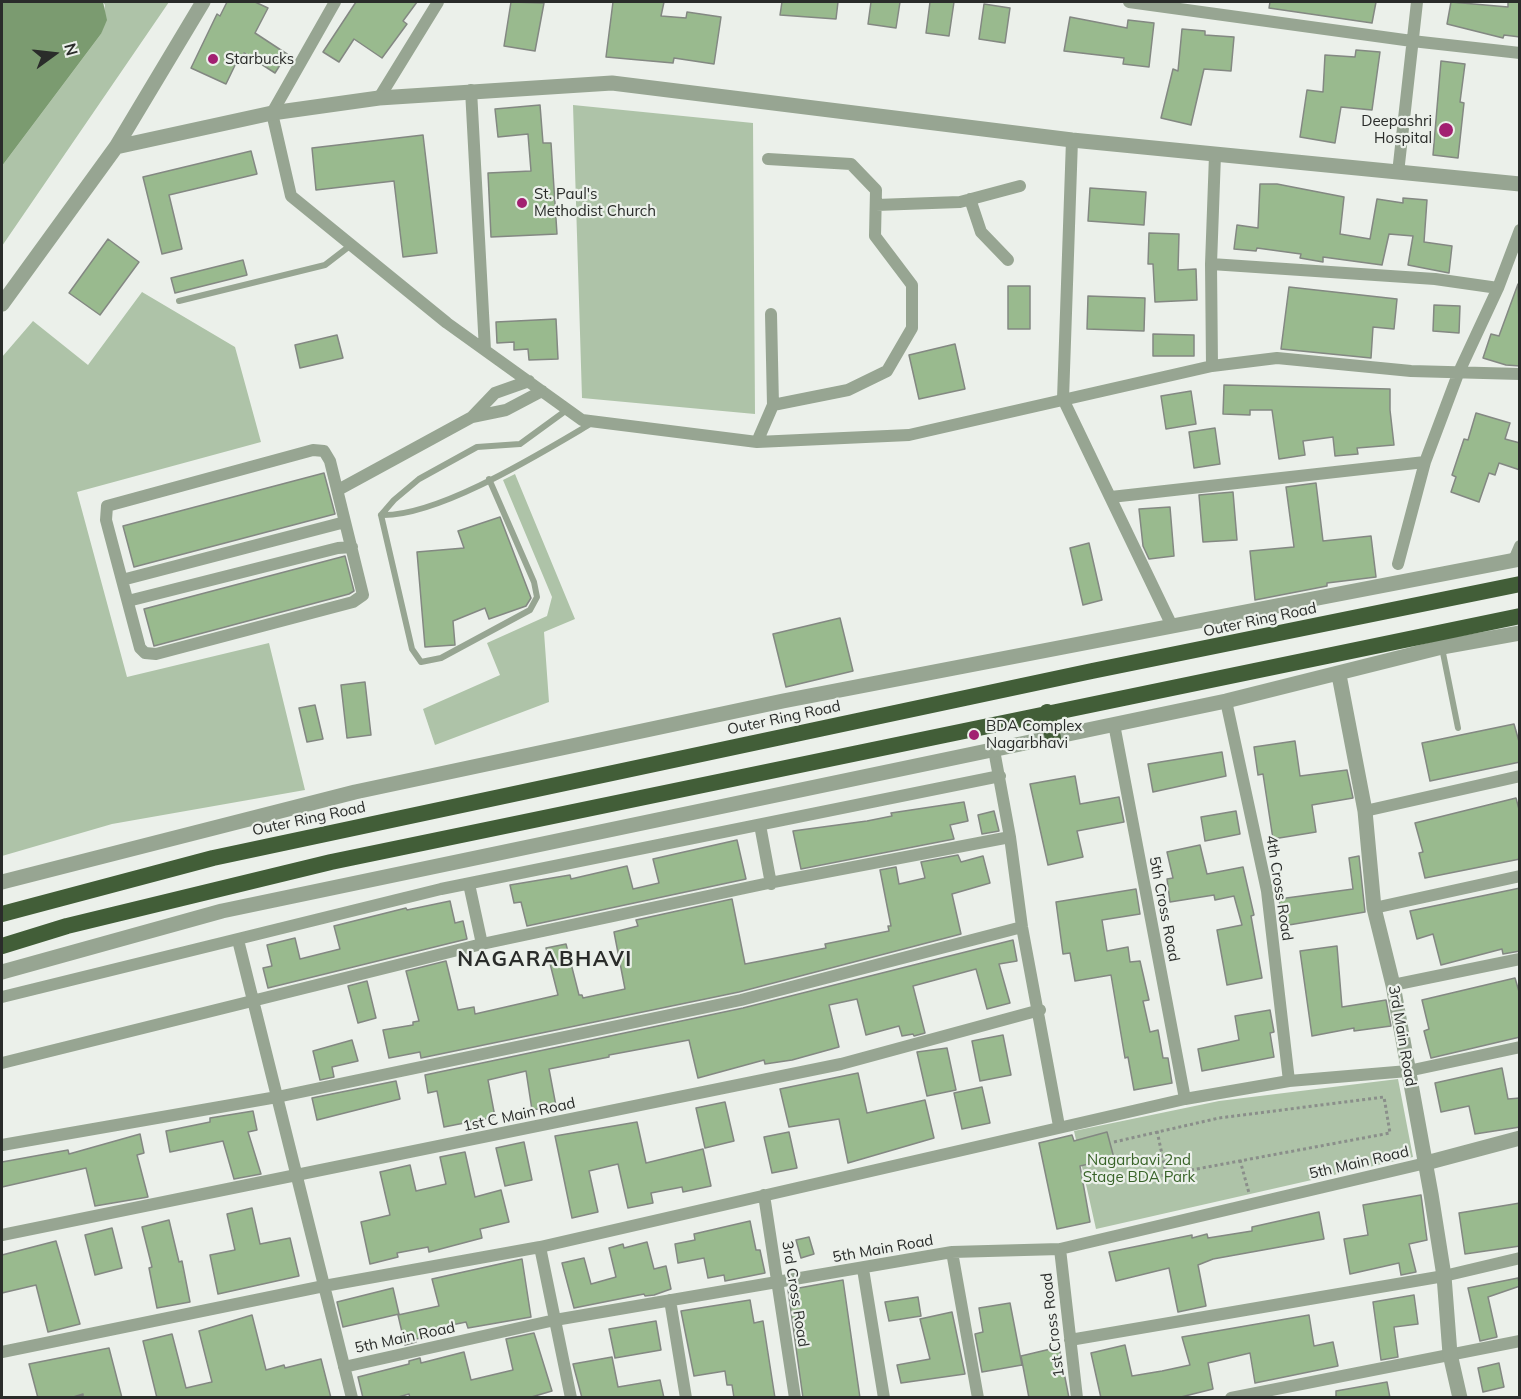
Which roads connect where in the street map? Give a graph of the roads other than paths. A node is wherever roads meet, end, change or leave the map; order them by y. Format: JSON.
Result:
{"nodes":[{"id":1,"x":203,"y":2,"type":"edge"},
{"id":2,"x":335,"y":2,"type":"edge"},
{"id":3,"x":438,"y":2,"type":"edge"},
{"id":4,"x":1129,"y":2,"type":"edge"},
{"id":5,"x":1418,"y":2,"type":"edge"},
{"id":6,"x":1412,"y":41,"type":"junction"},
{"id":7,"x":1520,"y":53,"type":"edge"},
{"id":8,"x":471,"y":90,"type":"junction"},
{"id":9,"x":380,"y":98,"type":"junction"},
{"id":10,"x":272,"y":113,"type":"junction"},
{"id":11,"x":1072,"y":140,"type":"junction"},
{"id":12,"x":116,"y":147,"type":"junction"},
{"id":13,"x":1215,"y":155,"type":"junction"},
{"id":14,"x":768,"y":159,"type":"dead end"},
{"id":15,"x":1398,"y":173,"type":"junction"},
{"id":16,"x":1520,"y":184,"type":"edge"},
{"id":17,"x":1020,"y":186,"type":"dead end"},
{"id":18,"x":970,"y":199,"type":"junction"},
{"id":19,"x":876,"y":205,"type":"junction"},
{"id":20,"x":1520,"y":230,"type":"edge"},
{"id":21,"x":351,"y":245,"type":"junction"},
{"id":22,"x":1008,"y":260,"type":"dead end"},
{"id":23,"x":1211,"y":264,"type":"junction"},
{"id":24,"x":1498,"y":288,"type":"junction"},
{"id":25,"x":178,"y":301,"type":"dead end"},
{"id":26,"x":2,"y":304,"type":"edge"},
{"id":27,"x":771,"y":314,"type":"dead end"},
{"id":28,"x":485,"y":350,"type":"junction"},
{"id":29,"x":1212,"y":366,"type":"junction"},
{"id":30,"x":1458,"y":374,"type":"junction"},
{"id":31,"x":1520,"y":374,"type":"edge"},
{"id":32,"x":529,"y":381,"type":"junction"},
{"id":33,"x":542,"y":391,"type":"junction"},
{"id":34,"x":1063,"y":399,"type":"junction"},
{"id":35,"x":773,"y":405,"type":"junction"},
{"id":36,"x":568,"y":410,"type":"junction"},
{"id":37,"x":472,"y":417,"type":"junction"},
{"id":38,"x":596,"y":421,"type":"junction"},
{"id":39,"x":757,"y":442,"type":"junction"},
{"id":40,"x":1425,"y":462,"type":"junction"},
{"id":41,"x":489,"y":479,"type":"junction"},
{"id":42,"x":338,"y":490,"type":"junction"},
{"id":43,"x":1111,"y":496,"type":"junction"},
{"id":44,"x":381,"y":515,"type":"junction"},
{"id":45,"x":345,"y":522,"type":"junction"},
{"id":46,"x":352,"y":547,"type":"junction"},
{"id":47,"x":1518,"y":555,"type":"edge"},
{"id":48,"x":1398,"y":564,"type":"dead end"},
{"id":49,"x":122,"y":580,"type":"junction"},
{"id":50,"x":1520,"y":585,"type":"edge"},
{"id":51,"x":128,"y":602,"type":"junction"},
{"id":52,"x":1520,"y":616,"type":"edge"},
{"id":53,"x":1172,"y":626,"type":"junction"},
{"id":54,"x":1520,"y":633,"type":"edge"},
{"id":55,"x":1442,"y":647,"type":"junction"},
{"id":56,"x":1339,"y":675,"type":"junction"},
{"id":57,"x":1226,"y":701,"type":"junction"},
{"id":58,"x":1047,"y":712,"type":"junction"},
{"id":59,"x":1114,"y":724,"type":"junction"},
{"id":60,"x":1458,"y":728,"type":"dead end"},
{"id":61,"x":1053,"y":738,"type":"junction"},
{"id":62,"x":994,"y":750,"type":"junction"},
{"id":63,"x":1000,"y":776,"type":"junction"},
{"id":64,"x":1520,"y":776,"type":"edge"},
{"id":65,"x":1365,"y":811,"type":"junction"},
{"id":66,"x":760,"y":825,"type":"junction"},
{"id":67,"x":1010,"y":837,"type":"junction"},
{"id":68,"x":1520,"y":876,"type":"edge"},
{"id":69,"x":2,"y":882,"type":"edge"},
{"id":70,"x":469,"y":884,"type":"junction"},
{"id":71,"x":771,"y":884,"type":"junction"},
{"id":72,"x":1374,"y":908,"type":"junction"},
{"id":73,"x":2,"y":914,"type":"edge"},
{"id":74,"x":1022,"y":927,"type":"junction"},
{"id":75,"x":238,"y":940,"type":"junction"},
{"id":76,"x":482,"y":944,"type":"junction"},
{"id":77,"x":2,"y":946,"type":"edge"},
{"id":78,"x":1520,"y":959,"type":"edge"},
{"id":79,"x":2,"y":972,"type":"edge"},
{"id":80,"x":1393,"y":985,"type":"junction"},
{"id":81,"x":2,"y":997,"type":"edge"},
{"id":82,"x":253,"y":999,"type":"junction"},
{"id":83,"x":1040,"y":1010,"type":"junction"},
{"id":84,"x":1520,"y":1047,"type":"edge"},
{"id":85,"x":2,"y":1063,"type":"edge"},
{"id":86,"x":1408,"y":1071,"type":"junction"},
{"id":87,"x":1289,"y":1081,"type":"junction"},
{"id":88,"x":277,"y":1097,"type":"junction"},
{"id":89,"x":1185,"y":1099,"type":"junction"},
{"id":90,"x":1059,"y":1126,"type":"junction"},
{"id":91,"x":1520,"y":1138,"type":"edge"},
{"id":92,"x":2,"y":1145,"type":"edge"},
{"id":93,"x":1426,"y":1163,"type":"junction"},
{"id":94,"x":297,"y":1176,"type":"junction"},
{"id":95,"x":764,"y":1195,"type":"junction"},
{"id":96,"x":2,"y":1235,"type":"edge"},
{"id":97,"x":540,"y":1247,"type":"junction"},
{"id":98,"x":1060,"y":1249,"type":"junction"},
{"id":99,"x":952,"y":1252,"type":"junction"},
{"id":100,"x":1520,"y":1258,"type":"edge"},
{"id":101,"x":863,"y":1269,"type":"junction"},
{"id":102,"x":1444,"y":1276,"type":"junction"},
{"id":103,"x":778,"y":1282,"type":"junction"},
{"id":104,"x":324,"y":1286,"type":"junction"},
{"id":105,"x":670,"y":1300,"type":"junction"},
{"id":106,"x":555,"y":1320,"type":"junction"},
{"id":107,"x":1070,"y":1340,"type":"junction"},
{"id":108,"x":1520,"y":1341,"type":"edge"},
{"id":109,"x":2,"y":1352,"type":"edge"},
{"id":110,"x":1450,"y":1354,"type":"junction"},
{"id":111,"x":344,"y":1367,"type":"junction"},
{"id":112,"x":352,"y":1398,"type":"edge"},
{"id":113,"x":571,"y":1398,"type":"edge"},
{"id":114,"x":686,"y":1398,"type":"edge"},
{"id":115,"x":795,"y":1398,"type":"edge"},
{"id":116,"x":884,"y":1398,"type":"edge"},
{"id":117,"x":978,"y":1398,"type":"edge"},
{"id":118,"x":1077,"y":1398,"type":"edge"},
{"id":119,"x":1231,"y":1398,"type":"edge"},
{"id":120,"x":1460,"y":1398,"type":"edge"}],
"edges":[{"from":1,"to":12,"type":"street"},
{"from":2,"to":10,"type":"street"},
{"from":3,"to":9,"type":"street"},
{"from":4,"to":6,"type":"street"},
{"from":5,"to":6,"type":"street"},
{"from":6,"to":7,"type":"street"},
{"from":6,"to":15,"type":"street"},
{"from":8,"to":9,"type":"street"},
{"from":8,"to":11,"type":"street"},
{"from":8,"to":28,"type":"street"},
{"from":9,"to":10,"type":"street"},
{"from":10,"to":12,"type":"street"},
{"from":10,"to":21,"type":"street"},
{"from":11,"to":13,"type":"street"},
{"from":11,"to":34,"type":"street"},
{"from":12,"to":26,"type":"street"},
{"from":13,"to":15,"type":"street"},
{"from":13,"to":23,"type":"street"},
{"from":14,"to":19,"type":"street"},
{"from":15,"to":16,"type":"street"},
{"from":17,"to":18,"type":"street"},
{"from":18,"to":19,"type":"street"},
{"from":18,"to":22,"type":"street"},
{"from":19,"to":35,"type":"street"},
{"from":20,"to":24,"type":"street"},
{"from":21,"to":25,"type":"lane"},
{"from":21,"to":28,"type":"street"},
{"from":23,"to":24,"type":"street"},
{"from":23,"to":29,"type":"street"},
{"from":24,"to":30,"type":"street"},
{"from":27,"to":35,"type":"street"},
{"from":28,"to":32,"type":"street"},
{"from":29,"to":30,"type":"street"},
{"from":29,"to":34,"type":"street"},
{"from":30,"to":31,"type":"street"},
{"from":30,"to":40,"type":"street"},
{"from":32,"to":33,"type":"street"},
{"from":32,"to":37,"type":"street"},
{"from":33,"to":36,"type":"street"},
{"from":33,"to":37,"type":"street"},
{"from":34,"to":39,"type":"street"},
{"from":34,"to":43,"type":"street"},
{"from":35,"to":39,"type":"street"},
{"from":36,"to":38,"type":"street"},
{"from":36,"to":44,"type":"lane"},
{"from":37,"to":42,"type":"street"},
{"from":38,"to":39,"type":"street"},
{"from":38,"to":41,"type":"lane"},
{"from":40,"to":43,"type":"street"},
{"from":40,"to":48,"type":"street"},
{"from":41,"to":44,"type":"lane"},
{"from":41,"to":44,"type":"lane"},
{"from":42,"to":45,"type":"street"},
{"from":42,"to":49,"type":"street"},
{"from":43,"to":53,"type":"street"},
{"from":45,"to":46,"type":"street"},
{"from":45,"to":49,"type":"street"},
{"from":46,"to":51,"type":"street"},
{"from":46,"to":51,"type":"street"},
{"from":47,"to":53,"type":"street"},
{"from":49,"to":51,"type":"street"},
{"from":50,"to":73,"type":"highway","name":"Outer Ring Road"},
{"from":52,"to":58,"type":"highway"},
{"from":53,"to":69,"type":"street"},
{"from":54,"to":55,"type":"street"},
{"from":55,"to":56,"type":"street"},
{"from":55,"to":60,"type":"lane"},
{"from":56,"to":57,"type":"street"},
{"from":56,"to":65,"type":"street","name":"3rd Main Road"},
{"from":57,"to":59,"type":"street"},
{"from":57,"to":87,"type":"street","name":"4th Cross Road"},
{"from":58,"to":61,"type":"highway"},
{"from":58,"to":77,"type":"highway"},
{"from":59,"to":61,"type":"street"},
{"from":59,"to":89,"type":"street","name":"5th Cross Road"},
{"from":61,"to":62,"type":"street"},
{"from":62,"to":63,"type":"street"},
{"from":62,"to":79,"type":"street"},
{"from":63,"to":66,"type":"street"},
{"from":63,"to":67,"type":"street"},
{"from":64,"to":65,"type":"street"},
{"from":65,"to":72,"type":"street","name":"3rd Main Road"},
{"from":66,"to":70,"type":"street"},
{"from":66,"to":71,"type":"street"},
{"from":67,"to":71,"type":"street"},
{"from":67,"to":74,"type":"street"},
{"from":68,"to":72,"type":"street"},
{"from":70,"to":75,"type":"street"},
{"from":70,"to":76,"type":"street"},
{"from":71,"to":76,"type":"street"},
{"from":72,"to":80,"type":"street","name":"3rd Main Road"},
{"from":74,"to":83,"type":"street"},
{"from":74,"to":88,"type":"street"},
{"from":75,"to":81,"type":"street"},
{"from":75,"to":82,"type":"street"},
{"from":76,"to":82,"type":"street"},
{"from":78,"to":80,"type":"street"},
{"from":80,"to":86,"type":"street","name":"3rd Main Road"},
{"from":82,"to":85,"type":"street"},
{"from":82,"to":88,"type":"street"},
{"from":83,"to":90,"type":"street"},
{"from":83,"to":94,"type":"street","name":"1st C Main Road"},
{"from":84,"to":86,"type":"street"},
{"from":86,"to":87,"type":"street"},
{"from":86,"to":93,"type":"street","name":"3rd Main Road"},
{"from":87,"to":89,"type":"street"},
{"from":88,"to":92,"type":"street"},
{"from":88,"to":94,"type":"street"},
{"from":89,"to":90,"type":"street"},
{"from":90,"to":95,"type":"street"},
{"from":91,"to":93,"type":"street"},
{"from":93,"to":98,"type":"street","name":"5th Main Road"},
{"from":93,"to":102,"type":"street","name":"3rd Main Road"},
{"from":94,"to":96,"type":"street","name":"1st C Main Road"},
{"from":94,"to":104,"type":"street"},
{"from":95,"to":97,"type":"street"},
{"from":95,"to":103,"type":"street","name":"3rd Cross Road"},
{"from":97,"to":104,"type":"street"},
{"from":97,"to":106,"type":"street"},
{"from":98,"to":99,"type":"street","name":"5th Main Road"},
{"from":98,"to":107,"type":"street","name":"1st Cross Road"},
{"from":99,"to":101,"type":"street","name":"5th Main Road"},
{"from":99,"to":117,"type":"street"},
{"from":100,"to":102,"type":"street"},
{"from":101,"to":103,"type":"street","name":"5th Main Road"},
{"from":101,"to":116,"type":"street"},
{"from":102,"to":107,"type":"street"},
{"from":102,"to":110,"type":"street","name":"3rd Main Road"},
{"from":103,"to":105,"type":"street","name":"5th Main Road"},
{"from":103,"to":115,"type":"street","name":"3rd Cross Road"},
{"from":104,"to":109,"type":"street"},
{"from":104,"to":111,"type":"street"},
{"from":105,"to":106,"type":"street","name":"5th Main Road"},
{"from":105,"to":114,"type":"street"},
{"from":106,"to":111,"type":"street","name":"5th Main Road"},
{"from":106,"to":113,"type":"street"},
{"from":107,"to":118,"type":"street","name":"1st Cross Road"},
{"from":108,"to":110,"type":"street"},
{"from":110,"to":119,"type":"street"},
{"from":110,"to":120,"type":"street","name":"3rd Main Road"},
{"from":111,"to":112,"type":"street"}]}
